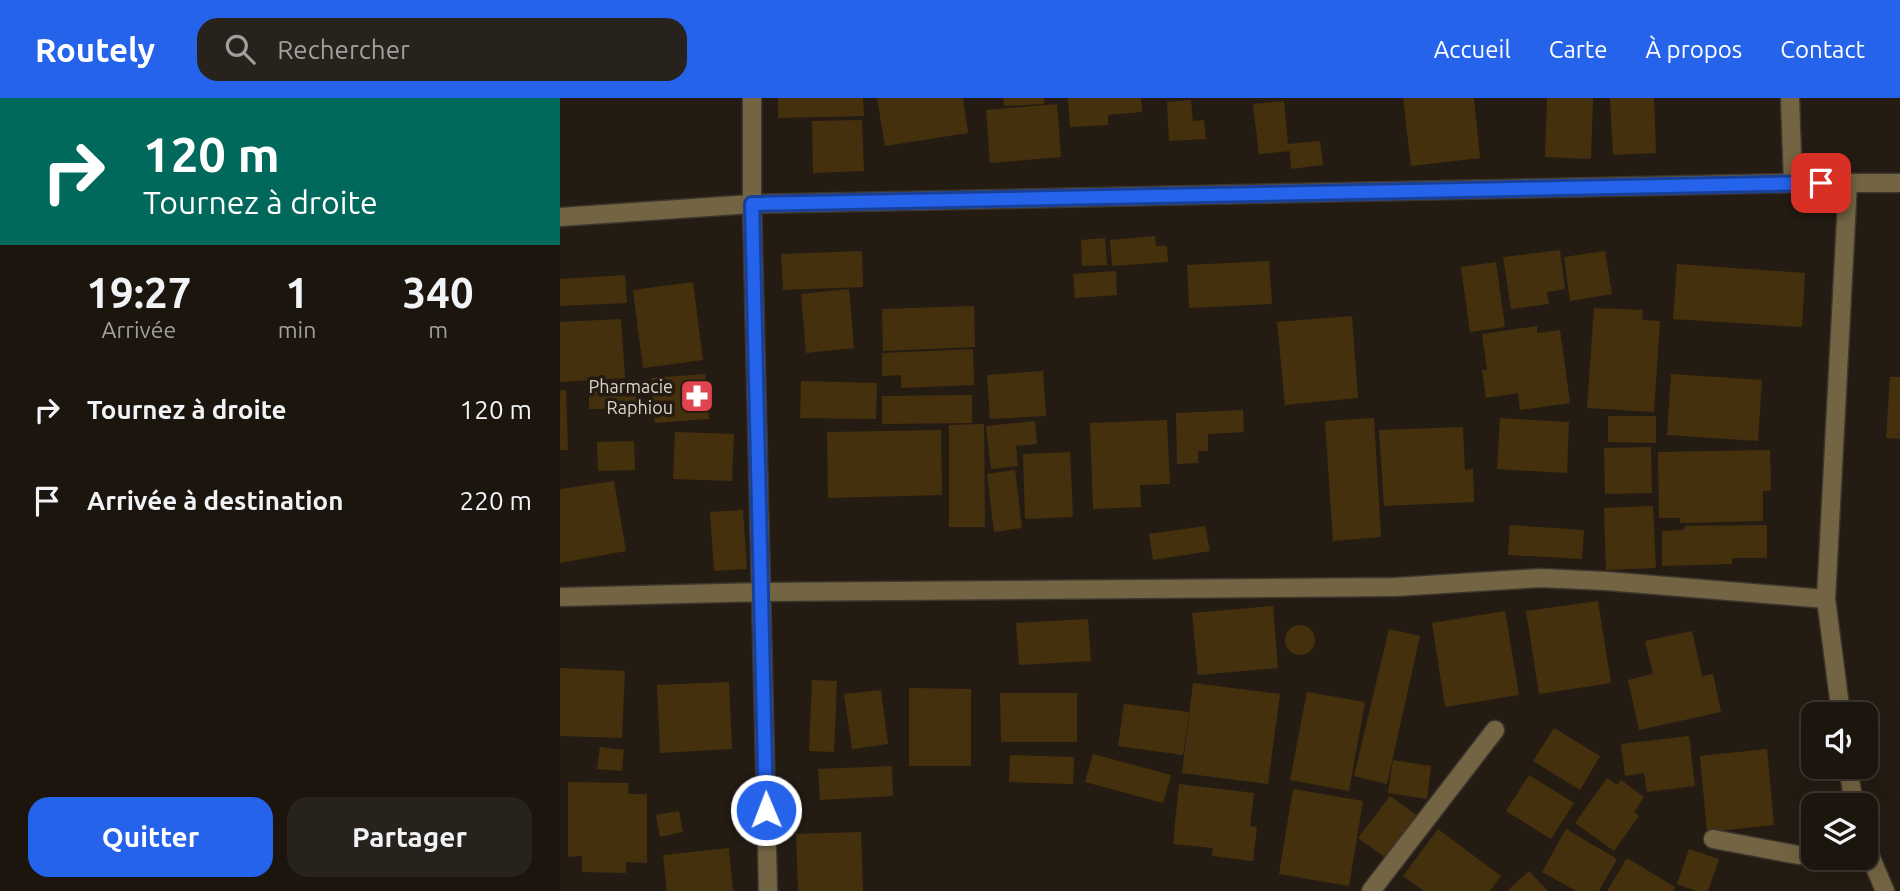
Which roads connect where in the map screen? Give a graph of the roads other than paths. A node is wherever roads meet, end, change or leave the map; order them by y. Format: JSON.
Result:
{"nodes":[{"id":1,"x":752,"y":98,"type":"edge"},
{"id":2,"x":1790,"y":98,"type":"edge"},
{"id":3,"x":1849,"y":182,"type":"junction"},
{"id":4,"x":1793,"y":183,"type":"junction"},
{"id":5,"x":1900,"y":183,"type":"edge"},
{"id":6,"x":752,"y":204,"type":"junction"},
{"id":7,"x":560,"y":217,"type":"edge"},
{"id":8,"x":762,"y":592,"type":"junction"},
{"id":9,"x":560,"y":597,"type":"edge"},
{"id":10,"x":1826,"y":599,"type":"junction"},
{"id":11,"x":1839,"y":702,"type":"edge"},
{"id":12,"x":1495,"y":730,"type":"dead end"},
{"id":13,"x":1713,"y":839,"type":"dead end"},
{"id":14,"x":1801,"y":855,"type":"edge"},
{"id":15,"x":1875,"y":870,"type":"edge"},
{"id":16,"x":768,"y":891,"type":"edge"},
{"id":17,"x":1371,"y":891,"type":"edge"},
{"id":18,"x":1885,"y":891,"type":"edge"}],
"edges":[{"from":1,"to":6,"type":"street"},
{"from":2,"to":4,"type":"street"},
{"from":3,"to":4,"type":"street"},
{"from":3,"to":5,"type":"street"},
{"from":3,"to":10,"type":"street"},
{"from":4,"to":6,"type":"street"},
{"from":6,"to":7,"type":"street"},
{"from":6,"to":8,"type":"street"},
{"from":8,"to":9,"type":"street"},
{"from":8,"to":10,"type":"street"},
{"from":8,"to":16,"type":"street"},
{"from":10,"to":11,"type":"street"},
{"from":12,"to":17,"type":"street"},
{"from":13,"to":14,"type":"street"},
{"from":15,"to":18,"type":"street"}]}
